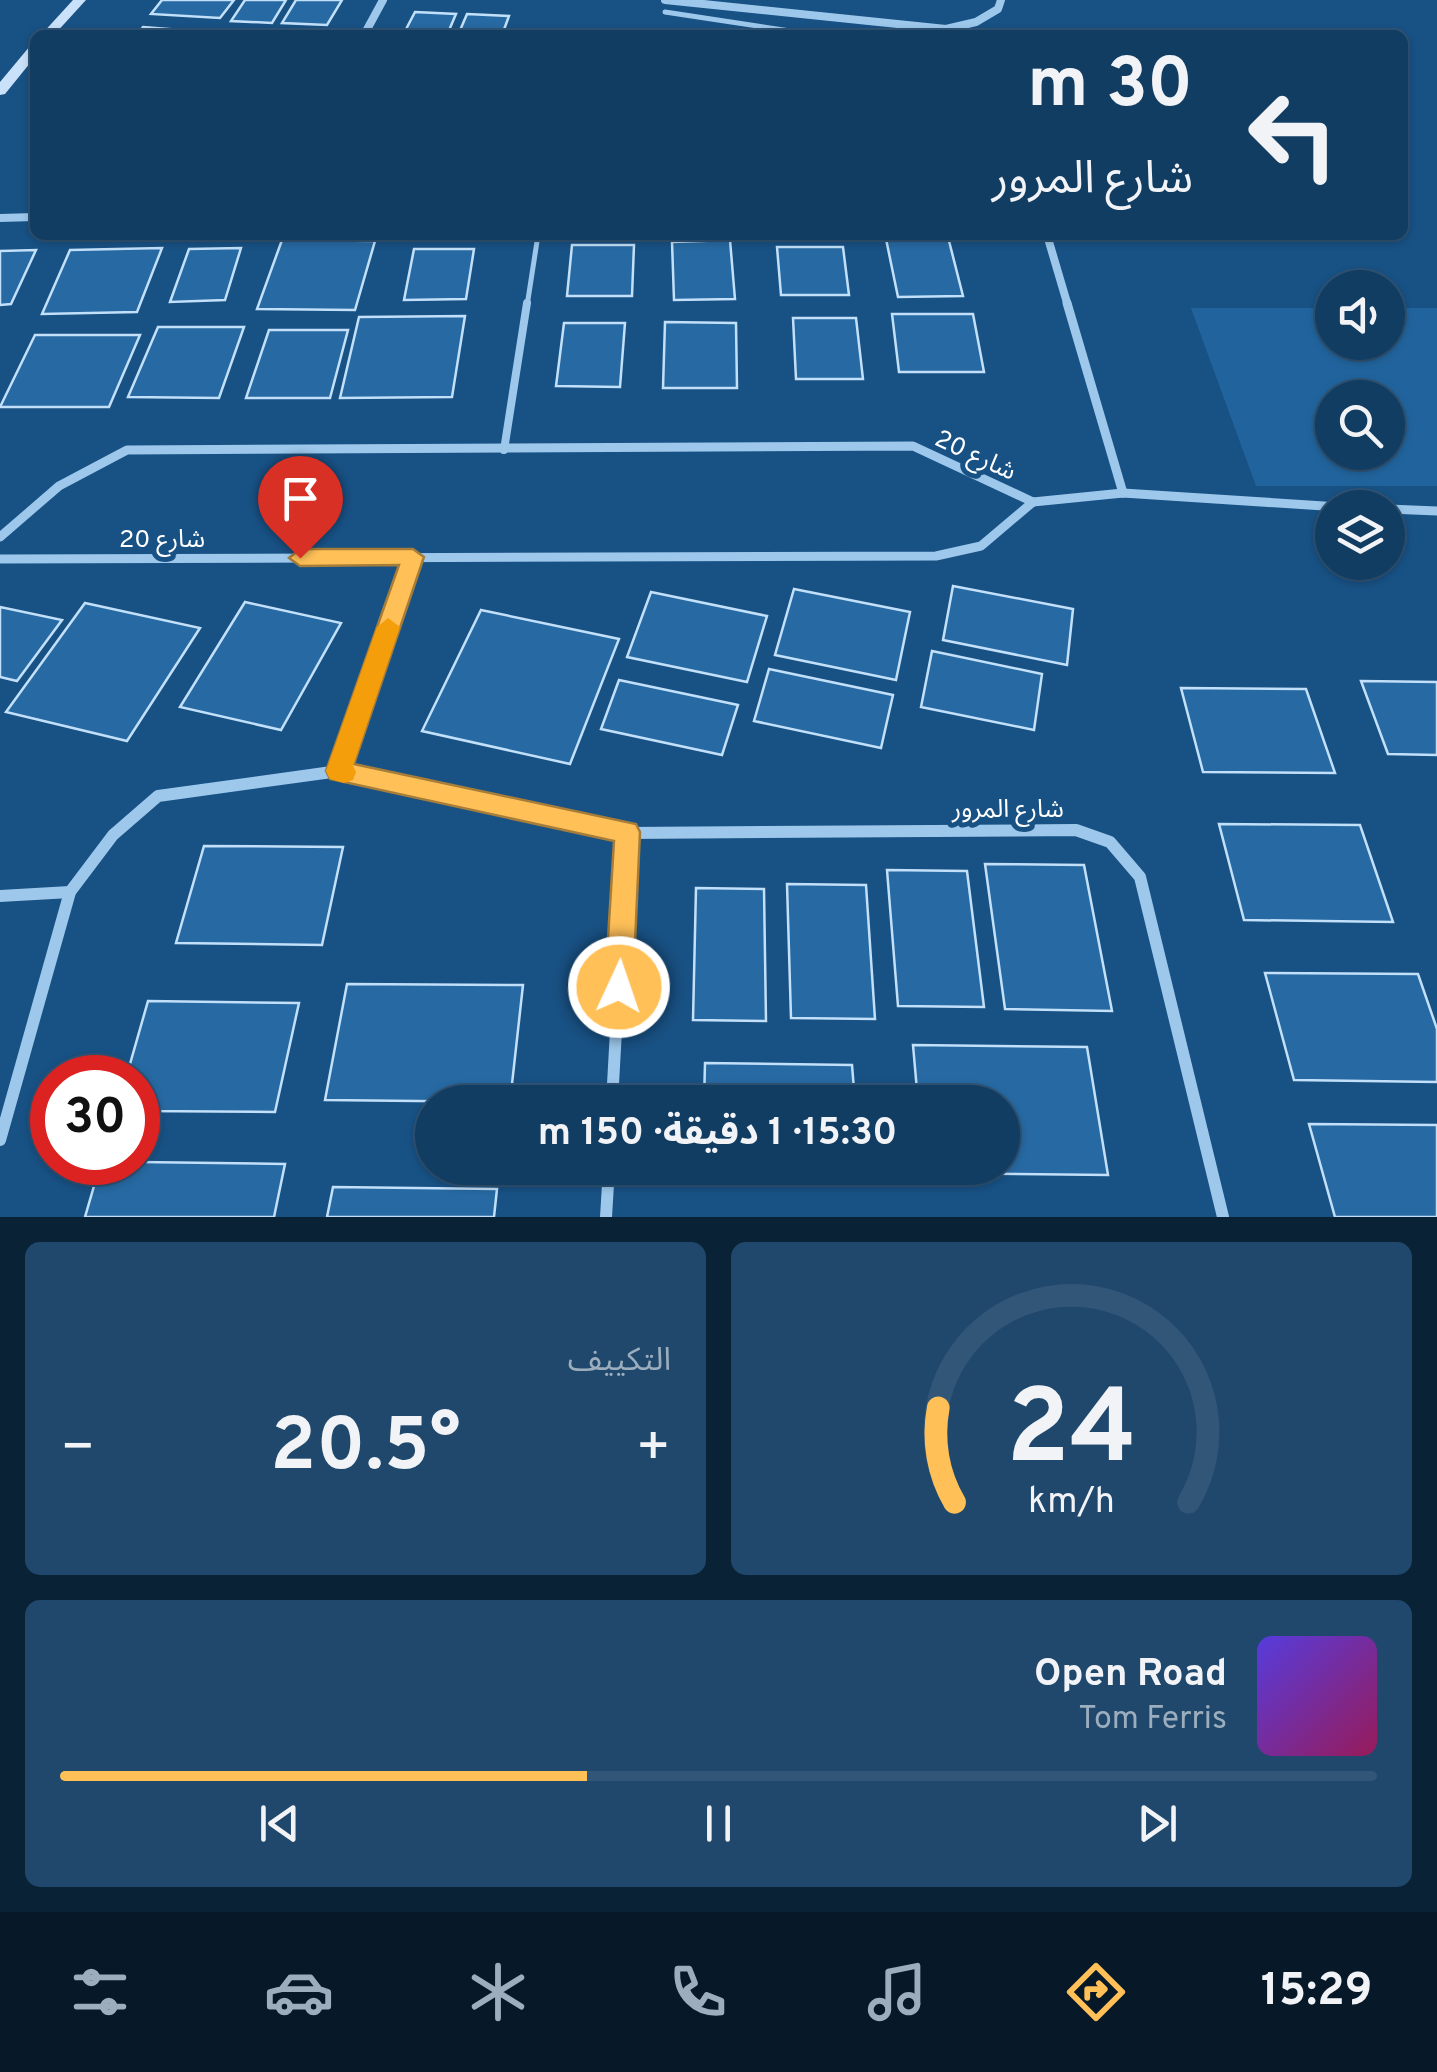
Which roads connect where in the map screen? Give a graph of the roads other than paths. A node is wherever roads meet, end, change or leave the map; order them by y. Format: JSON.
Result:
{"nodes":[{"id":1,"x":80,"y":0,"type":"edge"},
{"id":2,"x":383,"y":0,"type":"edge"},
{"id":3,"x":665,"y":0,"type":"edge"},
{"id":4,"x":1001,"y":0,"type":"edge"},
{"id":5,"x":665,"y":12,"type":"dead end"},
{"id":6,"x":891,"y":25,"type":"junction"},
{"id":7,"x":52,"y":30,"type":"edge"},
{"id":8,"x":367,"y":30,"type":"edge"},
{"id":9,"x":784,"y":30,"type":"edge"},
{"id":10,"x":891,"y":30,"type":"edge"},
{"id":11,"x":945,"y":30,"type":"edge"},
{"id":12,"x":958,"y":30,"type":"edge"},
{"id":13,"x":30,"y":55,"type":"edge"},
{"id":14,"x":0,"y":91,"type":"edge"},
{"id":15,"x":30,"y":217,"type":"edge"},
{"id":16,"x":0,"y":218,"type":"edge"},
{"id":17,"x":537,"y":240,"type":"edge"},
{"id":18,"x":1048,"y":240,"type":"edge"},
{"id":19,"x":504,"y":450,"type":"junction"},
{"id":20,"x":1123,"y":492,"type":"junction"},
{"id":21,"x":1033,"y":502,"type":"junction"},
{"id":22,"x":1315,"y":505,"type":"edge"},
{"id":23,"x":1405,"y":510,"type":"edge"},
{"id":24,"x":1437,"y":511,"type":"edge"},
{"id":25,"x":0,"y":537,"type":"edge"},
{"id":26,"x":413,"y":557,"type":"junction"},
{"id":27,"x":0,"y":559,"type":"edge"},
{"id":28,"x":339,"y":771,"type":"junction"},
{"id":29,"x":627,"y":832,"type":"junction"},
{"id":30,"x":70,"y":892,"type":"junction"},
{"id":31,"x":0,"y":896,"type":"edge"},
{"id":32,"x":613,"y":1085,"type":"edge"},
{"id":33,"x":0,"y":1140,"type":"edge"},
{"id":34,"x":608,"y":1185,"type":"edge"},
{"id":35,"x":606,"y":1217,"type":"edge"},
{"id":36,"x":1223,"y":1217,"type":"edge"}],
"edges":[{"from":1,"to":7,"type":"street"},
{"from":2,"to":8,"type":"street"},
{"from":3,"to":6,"type":"street"},
{"from":4,"to":12,"type":"street"},
{"from":5,"to":9,"type":"lane"},
{"from":6,"to":10,"type":"street"},
{"from":6,"to":11,"type":"street"},
{"from":13,"to":14,"type":"street"},
{"from":15,"to":16,"type":"street"},
{"from":17,"to":19,"type":"lane"},
{"from":18,"to":20,"type":"street"},
{"from":19,"to":21,"type":"street","name":"شارع 20"},
{"from":19,"to":25,"type":"street","name":"شارع 20"},
{"from":20,"to":21,"type":"street"},
{"from":20,"to":22,"type":"street"},
{"from":21,"to":26,"type":"street","name":"شارع 20"},
{"from":23,"to":24,"type":"street"},
{"from":26,"to":27,"type":"street","name":"شارع 20"},
{"from":26,"to":28,"type":"street"},
{"from":28,"to":29,"type":"street","name":"شارع المرور"},
{"from":28,"to":30,"type":"street","name":"شارع المرور"},
{"from":29,"to":32,"type":"street"},
{"from":29,"to":36,"type":"street","name":"شارع المرور"},
{"from":30,"to":31,"type":"street"},
{"from":30,"to":33,"type":"street"},
{"from":34,"to":35,"type":"street"}]}
